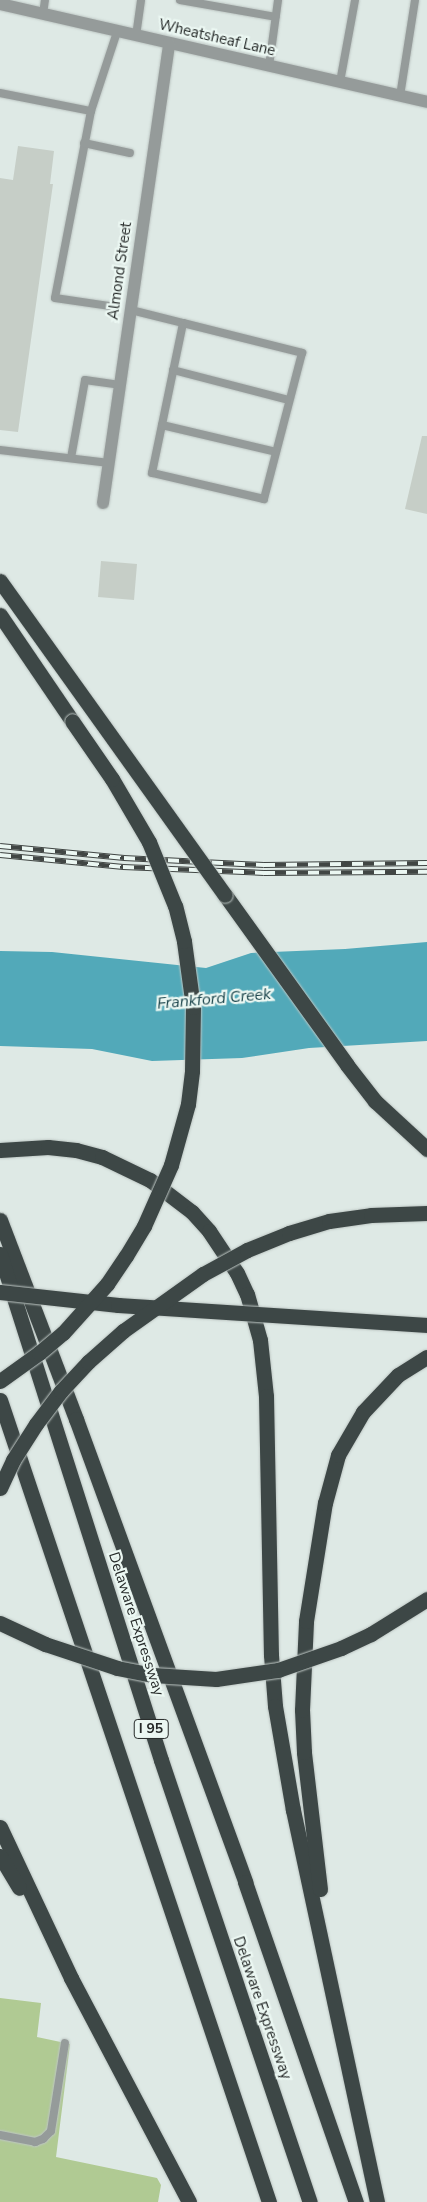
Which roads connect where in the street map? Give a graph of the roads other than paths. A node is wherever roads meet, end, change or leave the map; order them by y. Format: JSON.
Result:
{"nodes":[{"id":1,"x":45,"y":0,"type":"edge"},
{"id":2,"x":140,"y":0,"type":"edge"},
{"id":3,"x":180,"y":0,"type":"edge"},
{"id":4,"x":278,"y":0,"type":"edge"},
{"id":5,"x":355,"y":0,"type":"edge"},
{"id":6,"x":415,"y":0,"type":"edge"},
{"id":7,"x":0,"y":4,"type":"edge"},
{"id":8,"x":43,"y":14,"type":"junction"},
{"id":9,"x":276,"y":17,"type":"junction"},
{"id":10,"x":117,"y":32,"type":"junction"},
{"id":11,"x":136,"y":36,"type":"junction"},
{"id":12,"x":169,"y":44,"type":"junction"},
{"id":13,"x":269,"y":66,"type":"junction"},
{"id":14,"x":340,"y":82,"type":"junction"},
{"id":15,"x":0,"y":93,"type":"edge"},
{"id":16,"x":400,"y":96,"type":"junction"},
{"id":17,"x":427,"y":102,"type":"edge"},
{"id":18,"x":90,"y":111,"type":"junction"},
{"id":19,"x":84,"y":143,"type":"junction"},
{"id":20,"x":130,"y":153,"type":"dead end"},
{"id":21,"x":110,"y":306,"type":"dead end"},
{"id":22,"x":131,"y":310,"type":"junction"},
{"id":23,"x":183,"y":323,"type":"junction"},
{"id":24,"x":173,"y":370,"type":"junction"},
{"id":25,"x":120,"y":385,"type":"junction"},
{"id":26,"x":290,"y":400,"type":"junction"},
{"id":27,"x":162,"y":425,"type":"junction"},
{"id":28,"x":0,"y":450,"type":"edge"},
{"id":29,"x":276,"y":452,"type":"junction"},
{"id":30,"x":71,"y":458,"type":"junction"},
{"id":31,"x":109,"y":463,"type":"junction"},
{"id":32,"x":103,"y":503,"type":"dead end"},
{"id":33,"x":0,"y":581,"type":"edge"},
{"id":34,"x":0,"y":615,"type":"edge"},
{"id":35,"x":427,"y":1149,"type":"edge"},
{"id":36,"x":0,"y":1150,"type":"edge"},
{"id":37,"x":427,"y":1213,"type":"edge"},
{"id":38,"x":0,"y":1220,"type":"edge"},
{"id":39,"x":0,"y":1254,"type":"edge"},
{"id":40,"x":0,"y":1292,"type":"edge"},
{"id":41,"x":427,"y":1325,"type":"edge"},
{"id":42,"x":427,"y":1357,"type":"edge"},
{"id":43,"x":0,"y":1381,"type":"edge"},
{"id":44,"x":0,"y":1400,"type":"edge"},
{"id":45,"x":0,"y":1488,"type":"edge"},
{"id":46,"x":427,"y":1599,"type":"edge"},
{"id":47,"x":0,"y":1623,"type":"edge"},
{"id":48,"x":0,"y":1827,"type":"edge"},
{"id":49,"x":0,"y":1856,"type":"edge"},
{"id":50,"x":329,"y":1970,"type":"junction"},
{"id":51,"x":72,"y":1978,"type":"junction"},
{"id":52,"x":64,"y":2043,"type":"dead end"},
{"id":53,"x":0,"y":2135,"type":"edge"},
{"id":54,"x":189,"y":2202,"type":"edge"},
{"id":55,"x":269,"y":2202,"type":"edge"},
{"id":56,"x":310,"y":2202,"type":"edge"},
{"id":57,"x":356,"y":2202,"type":"edge"},
{"id":58,"x":377,"y":2202,"type":"edge"}],
"edges":[{"from":1,"to":8,"type":"lane"},
{"from":2,"to":11,"type":"lane"},
{"from":3,"to":9,"type":"lane"},
{"from":4,"to":9,"type":"lane"},
{"from":5,"to":14,"type":"lane"},
{"from":6,"to":16,"type":"lane"},
{"from":7,"to":8,"type":"street","name":"Wheatsheaf Lane"},
{"from":8,"to":10,"type":"street","name":"Wheatsheaf Lane"},
{"from":9,"to":13,"type":"lane"},
{"from":10,"to":11,"type":"street","name":"Wheatsheaf Lane"},
{"from":10,"to":18,"type":"lane"},
{"from":11,"to":12,"type":"street","name":"Wheatsheaf Lane"},
{"from":12,"to":13,"type":"street","name":"Wheatsheaf Lane"},
{"from":12,"to":22,"type":"street","name":"Almond Street"},
{"from":13,"to":14,"type":"street","name":"Wheatsheaf Lane"},
{"from":14,"to":16,"type":"street","name":"Wheatsheaf Lane"},
{"from":15,"to":18,"type":"lane"},
{"from":16,"to":17,"type":"street","name":"Wheatsheaf Lane"},
{"from":18,"to":19,"type":"lane"},
{"from":19,"to":20,"type":"lane"},
{"from":19,"to":21,"type":"lane"},
{"from":22,"to":23,"type":"lane"},
{"from":22,"to":25,"type":"street","name":"Almond Street"},
{"from":23,"to":24,"type":"lane"},
{"from":23,"to":26,"type":"lane"},
{"from":24,"to":26,"type":"lane"},
{"from":24,"to":27,"type":"lane"},
{"from":25,"to":30,"type":"lane"},
{"from":25,"to":31,"type":"street","name":"Almond Street"},
{"from":26,"to":29,"type":"lane"},
{"from":27,"to":29,"type":"lane"},
{"from":27,"to":29,"type":"lane"},
{"from":28,"to":30,"type":"lane"},
{"from":30,"to":31,"type":"lane"},
{"from":31,"to":32,"type":"street","name":"Almond Street"},
{"from":33,"to":35,"type":"highway","bridge":true},
{"from":34,"to":43,"type":"highway","bridge":true},
{"from":36,"to":50,"type":"highway","bridge":true},
{"from":37,"to":45,"type":"highway","bridge":true},
{"from":38,"to":57,"type":"highway"},
{"from":39,"to":56,"type":"highway","name":"Delaware Expressway","number":"I 95"},
{"from":40,"to":41,"type":"highway","bridge":true},
{"from":42,"to":50,"type":"highway"},
{"from":44,"to":55,"type":"highway","number":"I 95"},
{"from":46,"to":47,"type":"highway","bridge":true},
{"from":48,"to":51,"type":"highway"},
{"from":49,"to":51,"type":"highway"},
{"from":50,"to":58,"type":"highway"},
{"from":51,"to":54,"type":"highway"},
{"from":52,"to":53,"type":"lane"}]}
